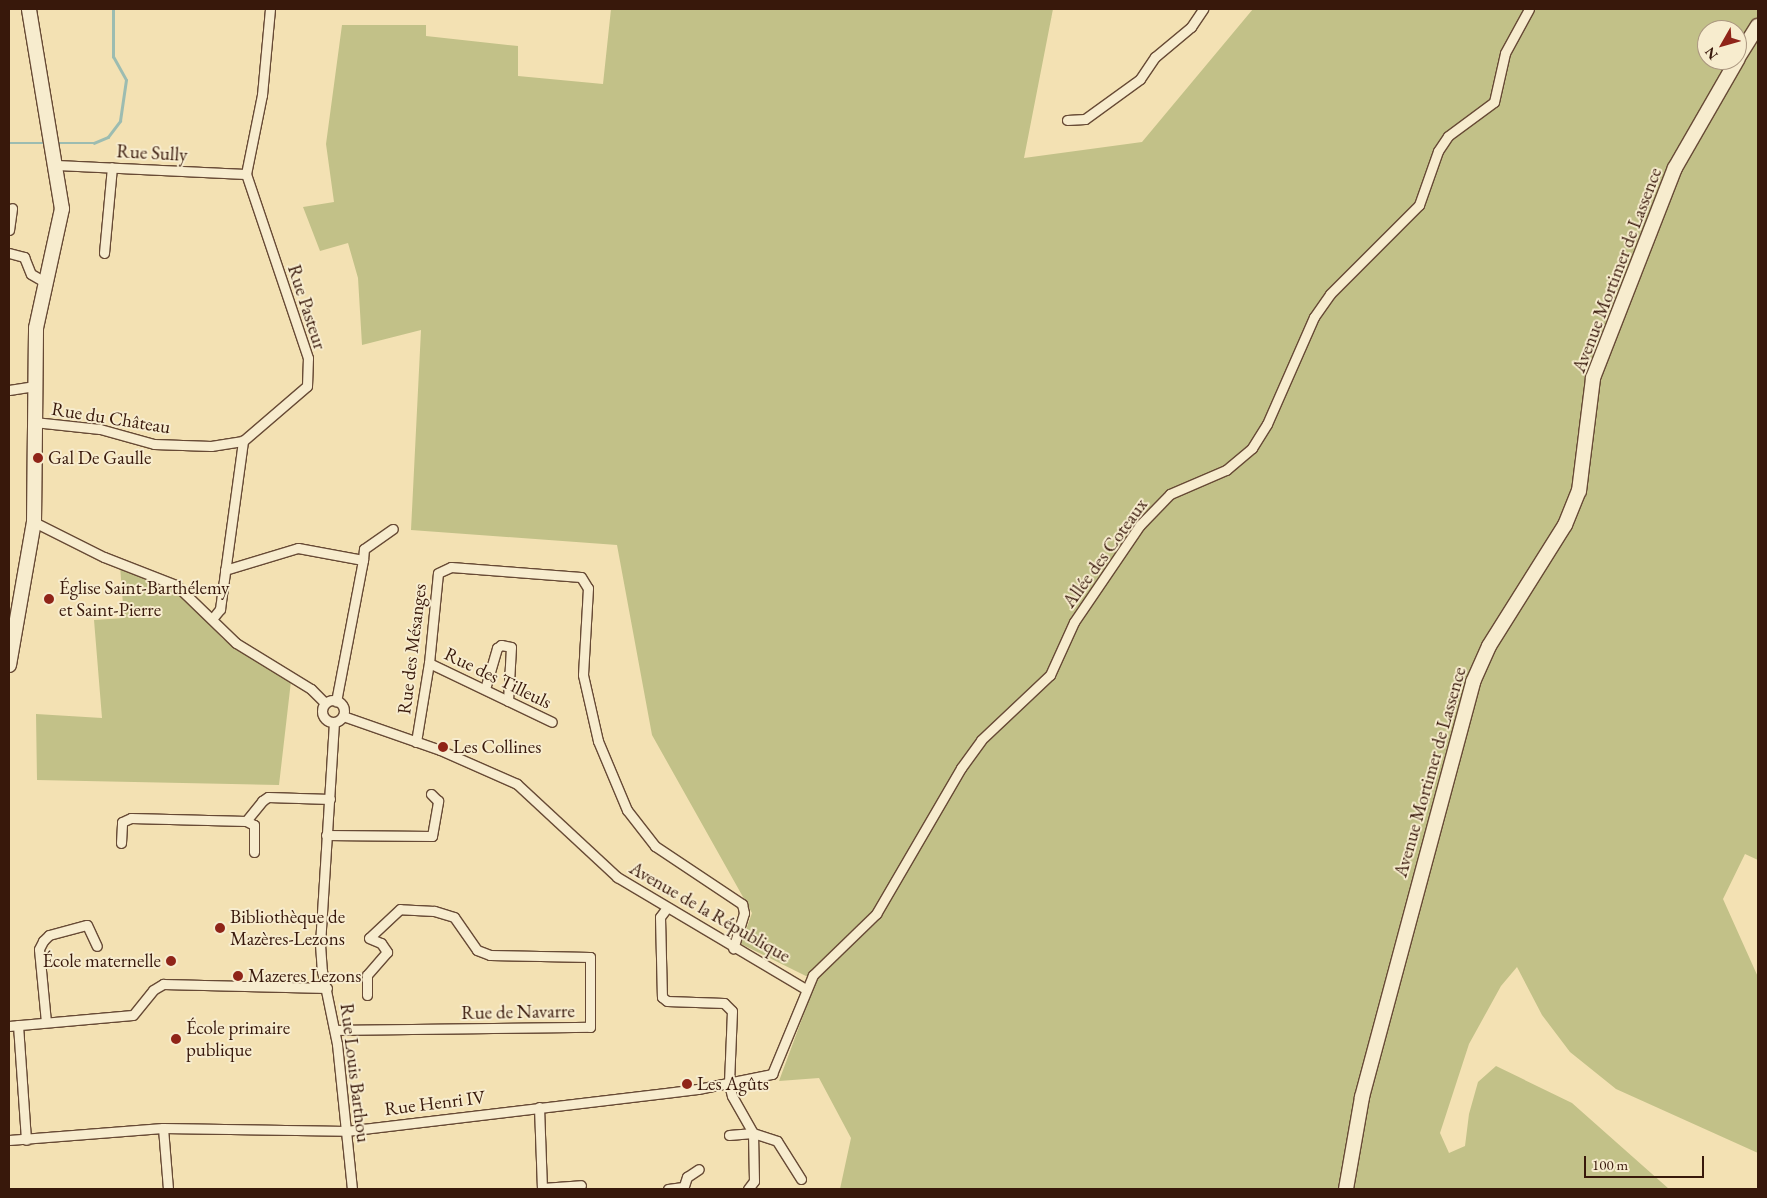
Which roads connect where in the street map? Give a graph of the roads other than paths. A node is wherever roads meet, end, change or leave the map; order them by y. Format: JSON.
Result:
{"nodes":[{"id":1,"x":29,"y":9,"type":"edge"},
{"id":2,"x":270,"y":9,"type":"edge"},
{"id":3,"x":1203,"y":9,"type":"edge"},
{"id":4,"x":1529,"y":9,"type":"edge"},
{"id":5,"x":1758,"y":26,"type":"edge"},
{"id":6,"x":1747,"y":44,"type":"edge"},
{"id":7,"x":1731,"y":70,"type":"edge"},
{"id":8,"x":1067,"y":120,"type":"dead end"},
{"id":9,"x":55,"y":159,"type":"junction"},
{"id":10,"x":112,"y":167,"type":"junction"},
{"id":11,"x":246,"y":174,"type":"junction"},
{"id":12,"x":12,"y":208,"type":"dead end"},
{"id":13,"x":9,"y":230,"type":"edge"},
{"id":14,"x":9,"y":253,"type":"edge"},
{"id":15,"x":104,"y":253,"type":"dead end"},
{"id":16,"x":45,"y":282,"type":"junction"},
{"id":17,"x":35,"y":386,"type":"junction"},
{"id":18,"x":9,"y":390,"type":"edge"},
{"id":19,"x":34,"y":422,"type":"junction"},
{"id":20,"x":243,"y":441,"type":"junction"},
{"id":21,"x":34,"y":522,"type":"junction"},
{"id":22,"x":393,"y":529,"type":"dead end"},
{"id":23,"x":363,"y":560,"type":"junction"},
{"id":24,"x":225,"y":570,"type":"junction"},
{"id":25,"x":212,"y":619,"type":"junction"},
{"id":26,"x":429,"y":663,"type":"junction"},
{"id":27,"x":9,"y":665,"type":"edge"},
{"id":28,"x":485,"y":689,"type":"junction"},
{"id":29,"x":336,"y":701,"type":"junction"},
{"id":30,"x":508,"y":701,"type":"junction"},
{"id":31,"x":325,"y":703,"type":"junction"},
{"id":32,"x":343,"y":716,"type":"junction"},
{"id":33,"x":334,"y":722,"type":"junction"},
{"id":34,"x":552,"y":722,"type":"dead end"},
{"id":35,"x":416,"y":742,"type":"junction"},
{"id":36,"x":431,"y":794,"type":"dead end"},
{"id":37,"x":330,"y":799,"type":"junction"},
{"id":38,"x":246,"y":821,"type":"junction"},
{"id":39,"x":326,"y":835,"type":"junction"},
{"id":40,"x":120,"y":843,"type":"dead end"},
{"id":41,"x":254,"y":852,"type":"dead end"},
{"id":42,"x":666,"y":908,"type":"junction"},
{"id":43,"x":98,"y":946,"type":"dead end"},
{"id":44,"x":733,"y":948,"type":"junction"},
{"id":45,"x":326,"y":988,"type":"junction"},
{"id":46,"x":806,"y":989,"type":"junction"},
{"id":47,"x":367,"y":995,"type":"dead end"},
{"id":48,"x":46,"y":1022,"type":"junction"},
{"id":49,"x":14,"y":1025,"type":"edge"},
{"id":50,"x":335,"y":1030,"type":"junction"},
{"id":51,"x":729,"y":1084,"type":"junction"},
{"id":52,"x":539,"y":1107,"type":"junction"},
{"id":53,"x":164,"y":1128,"type":"junction"},
{"id":54,"x":346,"y":1130,"type":"junction"},
{"id":55,"x":753,"y":1133,"type":"junction"},
{"id":56,"x":729,"y":1135,"type":"dead end"},
{"id":57,"x":9,"y":1140,"type":"edge"},
{"id":58,"x":26,"y":1140,"type":"junction"},
{"id":59,"x":699,"y":1169,"type":"dead end"},
{"id":60,"x":801,"y":1179,"type":"dead end"},
{"id":61,"x":581,"y":1185,"type":"dead end"},
{"id":62,"x":683,"y":1188,"type":"edge"},
{"id":63,"x":168,"y":1189,"type":"edge"},
{"id":64,"x":352,"y":1189,"type":"edge"},
{"id":65,"x":542,"y":1189,"type":"edge"},
{"id":66,"x":668,"y":1189,"type":"edge"},
{"id":67,"x":748,"y":1189,"type":"edge"},
{"id":68,"x":1346,"y":1189,"type":"edge"}],
"edges":[{"from":1,"to":9,"type":"street"},
{"from":2,"to":11,"type":"street"},
{"from":3,"to":8,"type":"street"},
{"from":4,"to":46,"type":"street","name":"Allée des Coteaux"},
{"from":5,"to":6,"type":"street","name":"Avenue Mortimer de Lassence"},
{"from":7,"to":68,"type":"street","name":"Avenue Mortimer de Lassence"},
{"from":9,"to":10,"type":"street","name":"Rue Sully"},
{"from":9,"to":16,"type":"street"},
{"from":10,"to":11,"type":"street","name":"Rue Sully"},
{"from":10,"to":15,"type":"street"},
{"from":11,"to":20,"type":"street","name":"Rue Pasteur"},
{"from":12,"to":13,"type":"street"},
{"from":14,"to":16,"type":"street"},
{"from":16,"to":17,"type":"street"},
{"from":17,"to":18,"type":"street"},
{"from":17,"to":19,"type":"street"},
{"from":19,"to":20,"type":"street","name":"Rue du Château"},
{"from":19,"to":21,"type":"street"},
{"from":20,"to":24,"type":"street"},
{"from":21,"to":25,"type":"street"},
{"from":21,"to":27,"type":"street"},
{"from":22,"to":23,"type":"street"},
{"from":23,"to":24,"type":"street"},
{"from":23,"to":29,"type":"street"},
{"from":24,"to":25,"type":"street"},
{"from":25,"to":31,"type":"street"},
{"from":26,"to":28,"type":"street","name":"Rue des Tilleuls"},
{"from":26,"to":35,"type":"street","name":"Rue des Mésanges"},
{"from":26,"to":44,"type":"street","name":"Rue des Mésanges"},
{"from":28,"to":30,"type":"street","name":"Rue des Tilleuls"},
{"from":28,"to":30,"type":"street"},
{"from":29,"to":31,"type":"street"},
{"from":29,"to":32,"type":"street"},
{"from":30,"to":34,"type":"street","name":"Rue des Tilleuls"},
{"from":31,"to":33,"type":"street"},
{"from":32,"to":33,"type":"street"},
{"from":32,"to":35,"type":"street","name":"Avenue de la République"},
{"from":33,"to":37,"type":"street","name":"Rue Louis Barthou"},
{"from":35,"to":42,"type":"street","name":"Avenue de la République"},
{"from":36,"to":39,"type":"street"},
{"from":37,"to":38,"type":"street"},
{"from":37,"to":39,"type":"street","name":"Rue Louis Barthou"},
{"from":38,"to":40,"type":"street"},
{"from":38,"to":41,"type":"street"},
{"from":39,"to":45,"type":"street","name":"Rue Louis Barthou"},
{"from":42,"to":44,"type":"street","name":"Avenue de la République"},
{"from":42,"to":51,"type":"street"},
{"from":43,"to":48,"type":"street"},
{"from":44,"to":46,"type":"street","name":"Avenue de la République"},
{"from":45,"to":48,"type":"street"},
{"from":45,"to":50,"type":"street","name":"Rue Louis Barthou"},
{"from":46,"to":51,"type":"street","name":"Rue Henri IV"},
{"from":47,"to":50,"type":"street","name":"Rue de Navarre"},
{"from":48,"to":49,"type":"street"},
{"from":49,"to":58,"type":"street"},
{"from":50,"to":54,"type":"street","name":"Rue Louis Barthou"},
{"from":51,"to":52,"type":"street","name":"Rue Henri IV"},
{"from":51,"to":55,"type":"street"},
{"from":52,"to":54,"type":"street","name":"Rue Henri IV"},
{"from":52,"to":65,"type":"street"},
{"from":53,"to":54,"type":"street","name":"Rue Henri IV"},
{"from":53,"to":58,"type":"street","name":"Rue Henri IV"},
{"from":53,"to":63,"type":"street"},
{"from":54,"to":64,"type":"street","name":"Rue Louis Barthou"},
{"from":55,"to":56,"type":"street"},
{"from":55,"to":60,"type":"street"},
{"from":55,"to":67,"type":"street"},
{"from":57,"to":58,"type":"street","name":"Rue Henri IV"},
{"from":59,"to":62,"type":"street"},
{"from":61,"to":65,"type":"street"},
{"from":62,"to":66,"type":"street"}]}
